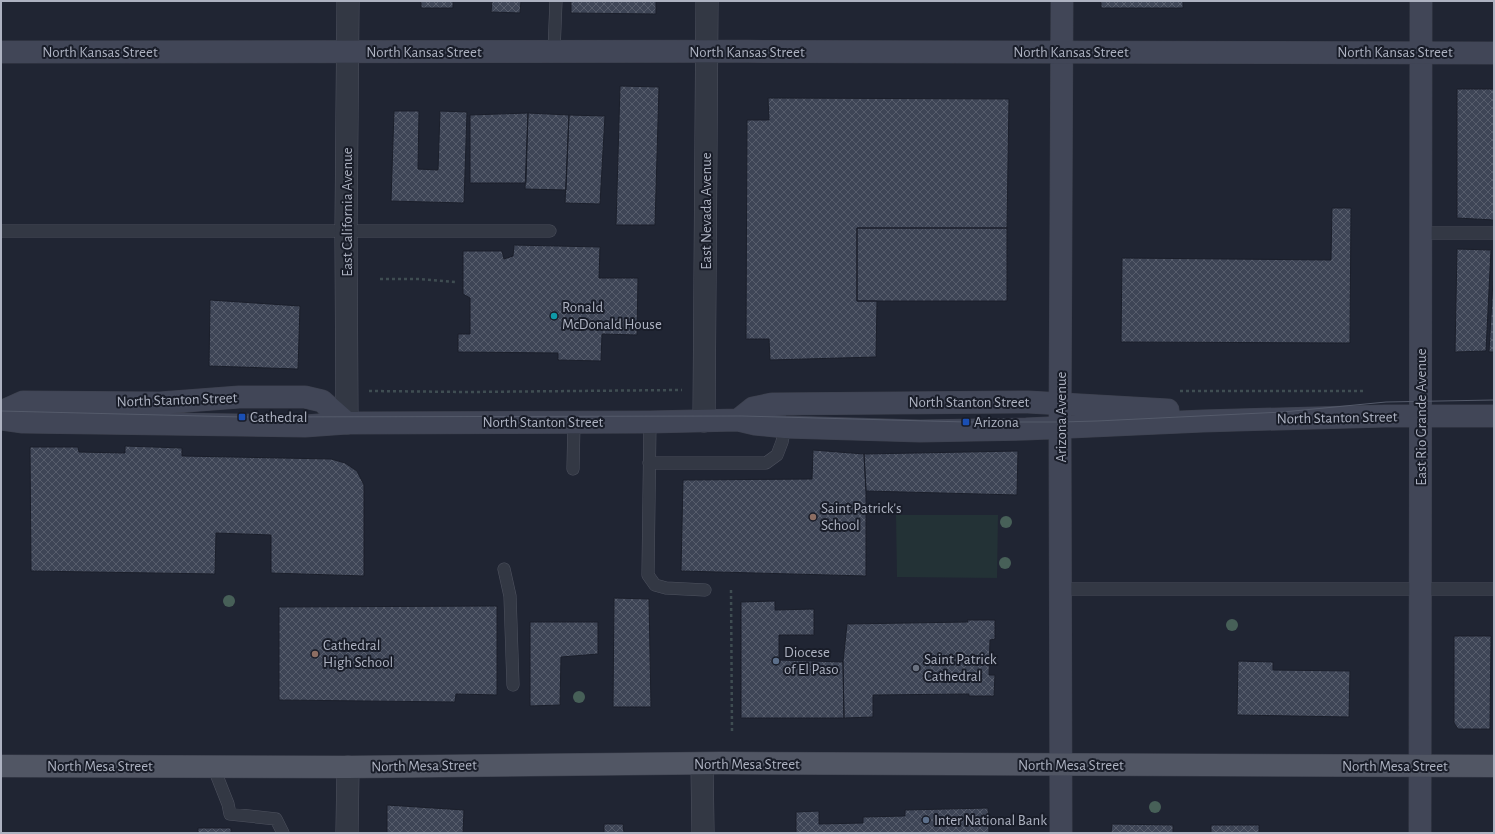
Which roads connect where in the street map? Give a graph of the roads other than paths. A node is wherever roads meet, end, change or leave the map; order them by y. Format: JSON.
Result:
{"nodes":[{"id":1,"x":348,"y":1,"type":"edge"},
{"id":2,"x":556,"y":1,"type":"edge"},
{"id":3,"x":707,"y":1,"type":"edge"},
{"id":4,"x":1062,"y":1,"type":"edge"},
{"id":5,"x":1420,"y":1,"type":"edge"},
{"id":6,"x":554,"y":51,"type":"junction"},
{"id":7,"x":1,"y":52,"type":"edge"},
{"id":8,"x":348,"y":52,"type":"junction"},
{"id":9,"x":707,"y":52,"type":"junction"},
{"id":10,"x":1062,"y":52,"type":"junction"},
{"id":11,"x":1421,"y":52,"type":"junction"},
{"id":12,"x":1494,"y":52,"type":"edge"},
{"id":13,"x":1,"y":231,"type":"edge"},
{"id":14,"x":550,"y":231,"type":"dead end"},
{"id":15,"x":346,"y":232,"type":"junction"},
{"id":16,"x":1421,"y":233,"type":"junction"},
{"id":17,"x":1494,"y":233,"type":"edge"},
{"id":18,"x":1061,"y":403,"type":"junction"},
{"id":19,"x":1,"y":412,"type":"edge"},
{"id":20,"x":1494,"y":416,"type":"edge"},
{"id":21,"x":1420,"y":417,"type":"junction"},
{"id":22,"x":1,"y":419,"type":"edge"},
{"id":23,"x":738,"y":420,"type":"junction"},
{"id":24,"x":704,"y":421,"type":"junction"},
{"id":25,"x":1203,"y":421,"type":"junction"},
{"id":26,"x":574,"y":422,"type":"junction"},
{"id":27,"x":650,"y":422,"type":"junction"},
{"id":28,"x":348,"y":423,"type":"junction"},
{"id":29,"x":1060,"y":427,"type":"junction"},
{"id":30,"x":785,"y":428,"type":"junction"},
{"id":31,"x":649,"y":463,"type":"junction"},
{"id":32,"x":573,"y":469,"type":"dead end"},
{"id":33,"x":504,"y":569,"type":"dead end"},
{"id":34,"x":1061,"y":588,"type":"junction"},
{"id":35,"x":1420,"y":589,"type":"junction"},
{"id":36,"x":1494,"y":589,"type":"edge"},
{"id":37,"x":705,"y":590,"type":"dead end"},
{"id":38,"x":512,"y":685,"type":"dead end"},
{"id":39,"x":702,"y":764,"type":"junction"},
{"id":40,"x":1062,"y":765,"type":"junction"},
{"id":41,"x":1,"y":766,"type":"edge"},
{"id":42,"x":213,"y":766,"type":"junction"},
{"id":43,"x":1420,"y":766,"type":"junction"},
{"id":44,"x":1494,"y":766,"type":"edge"},
{"id":45,"x":348,"y":767,"type":"junction"},
{"id":46,"x":283,"y":833,"type":"edge"},
{"id":47,"x":347,"y":833,"type":"edge"},
{"id":48,"x":703,"y":833,"type":"edge"},
{"id":49,"x":1061,"y":833,"type":"edge"},
{"id":50,"x":1420,"y":833,"type":"edge"}],
"edges":[{"from":1,"to":8,"type":"street","name":"East California Avenue"},
{"from":2,"to":6,"type":"lane"},
{"from":3,"to":9,"type":"street","name":"East Nevada Avenue"},
{"from":4,"to":10,"type":"main road","name":"Arizona Avenue"},
{"from":5,"to":11,"type":"main road","name":"East Rio Grande Avenue"},
{"from":6,"to":8,"type":"main road","name":"North Kansas Street"},
{"from":6,"to":9,"type":"main road","name":"North Kansas Street"},
{"from":7,"to":8,"type":"main road","name":"North Kansas Street"},
{"from":8,"to":15,"type":"street","name":"East California Avenue"},
{"from":9,"to":10,"type":"main road","name":"North Kansas Street"},
{"from":9,"to":24,"type":"street","name":"East Nevada Avenue"},
{"from":10,"to":11,"type":"main road","name":"North Kansas Street"},
{"from":10,"to":18,"type":"main road","name":"Arizona Avenue"},
{"from":11,"to":12,"type":"main road","name":"North Kansas Street"},
{"from":11,"to":16,"type":"main road","name":"East Rio Grande Avenue"},
{"from":13,"to":15,"type":"lane"},
{"from":14,"to":15,"type":"lane"},
{"from":15,"to":28,"type":"street","name":"East California Avenue"},
{"from":16,"to":17,"type":"lane"},
{"from":16,"to":21,"type":"main road","name":"East Rio Grande Avenue"},
{"from":18,"to":23,"type":"main road","name":"North Stanton Street"},
{"from":18,"to":25,"type":"main road","name":"North Stanton Street"},
{"from":18,"to":29,"type":"main road","name":"Arizona Avenue"},
{"from":19,"to":28,"type":"main road","name":"North Stanton Street"},
{"from":20,"to":21,"type":"main road","name":"North Stanton Street"},
{"from":21,"to":25,"type":"main road","name":"North Stanton Street"},
{"from":21,"to":35,"type":"main road","name":"East Rio Grande Avenue"},
{"from":22,"to":28,"type":"main road","name":"North Stanton Street"},
{"from":23,"to":24,"type":"main road","name":"North Stanton Street"},
{"from":23,"to":30,"type":"main road","name":"North Stanton Street"},
{"from":24,"to":27,"type":"main road","name":"North Stanton Street"},
{"from":25,"to":29,"type":"main road","name":"North Stanton Street"},
{"from":26,"to":27,"type":"main road","name":"North Stanton Street"},
{"from":26,"to":28,"type":"main road","name":"North Stanton Street"},
{"from":26,"to":32,"type":"lane"},
{"from":27,"to":31,"type":"lane"},
{"from":29,"to":30,"type":"main road","name":"North Stanton Street"},
{"from":29,"to":34,"type":"main road","name":"Arizona Avenue"},
{"from":30,"to":31,"type":"lane"},
{"from":31,"to":37,"type":"lane"},
{"from":33,"to":38,"type":"lane"},
{"from":34,"to":35,"type":"lane"},
{"from":34,"to":40,"type":"main road","name":"Arizona Avenue"},
{"from":35,"to":36,"type":"lane"},
{"from":35,"to":43,"type":"main road","name":"East Rio Grande Avenue"},
{"from":39,"to":40,"type":"main road","name":"North Mesa Street"},
{"from":39,"to":45,"type":"main road","name":"North Mesa Street"},
{"from":39,"to":48,"type":"street"},
{"from":40,"to":43,"type":"main road","name":"North Mesa Street"},
{"from":40,"to":49,"type":"main road","name":"Arizona Avenue"},
{"from":41,"to":42,"type":"main road","name":"North Mesa Street"},
{"from":42,"to":45,"type":"main road","name":"North Mesa Street"},
{"from":42,"to":46,"type":"lane"},
{"from":43,"to":44,"type":"main road","name":"North Mesa Street"},
{"from":43,"to":50,"type":"main road","name":"East Rio Grande Avenue"},
{"from":45,"to":47,"type":"street"}]}
